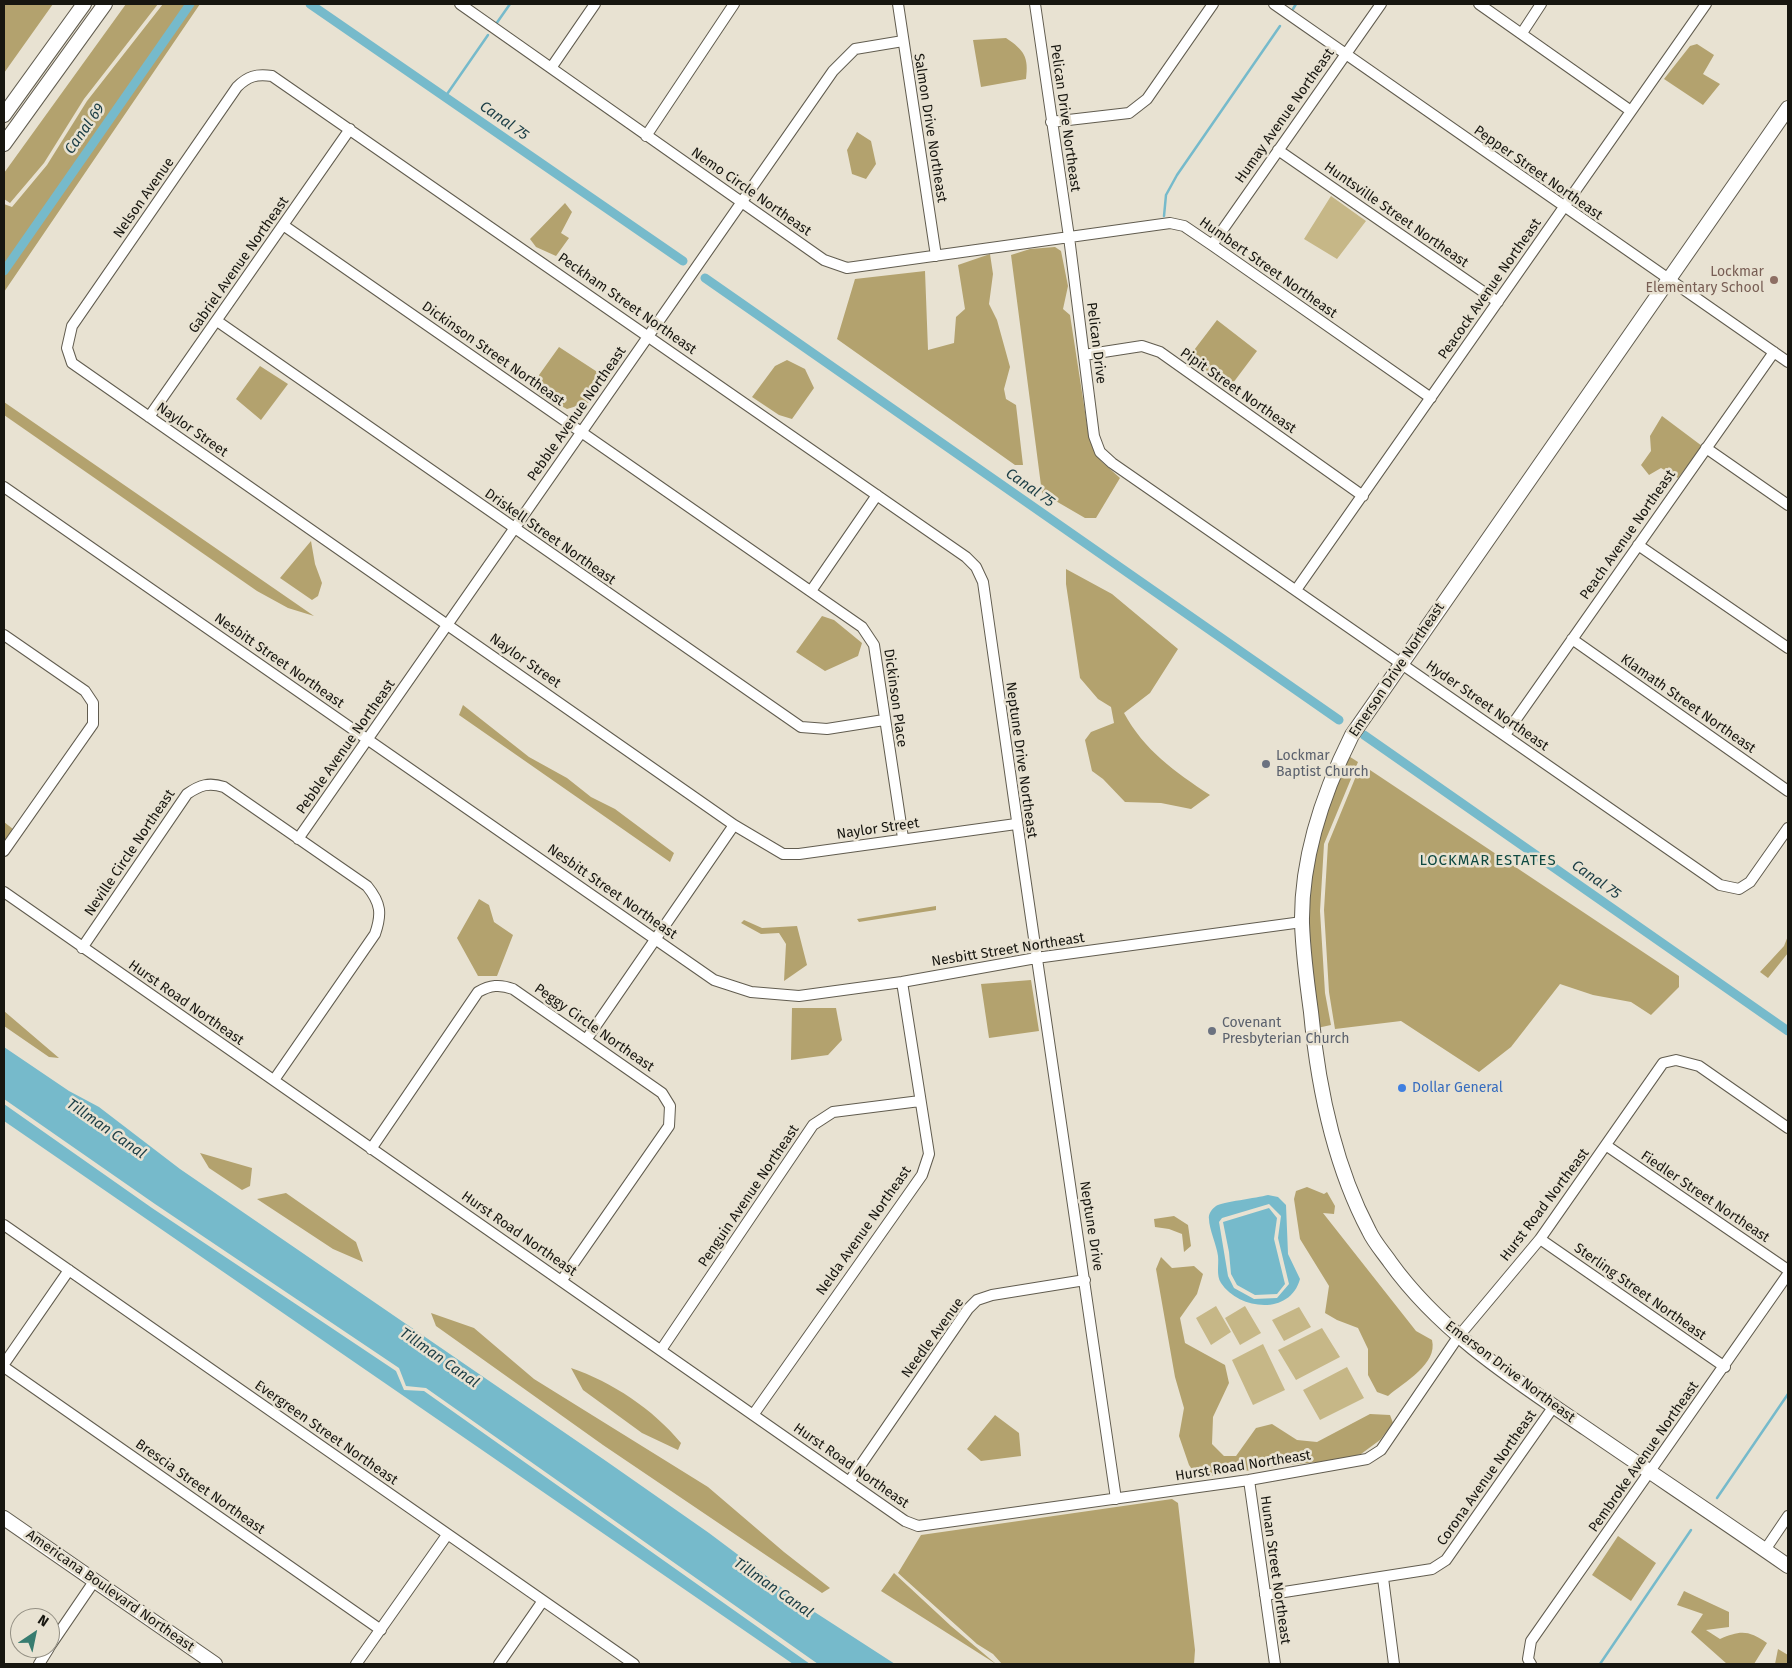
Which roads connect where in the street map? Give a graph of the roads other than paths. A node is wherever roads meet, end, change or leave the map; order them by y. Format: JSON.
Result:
{"nodes":[{"id":1,"x":84,"y":4,"type":"edge"},
{"id":2,"x":105,"y":4,"type":"edge"},
{"id":3,"x":460,"y":4,"type":"edge"},
{"id":4,"x":595,"y":4,"type":"edge"},
{"id":5,"x":734,"y":4,"type":"edge"},
{"id":6,"x":898,"y":4,"type":"edge"},
{"id":7,"x":1035,"y":4,"type":"edge"},
{"id":8,"x":1213,"y":4,"type":"edge"},
{"id":9,"x":1274,"y":4,"type":"edge"},
{"id":10,"x":1382,"y":4,"type":"edge"},
{"id":11,"x":1479,"y":4,"type":"edge"},
{"id":12,"x":1541,"y":4,"type":"edge"},
{"id":13,"x":1706,"y":4,"type":"edge"},
{"id":14,"x":1522,"y":33,"type":"junction"},
{"id":15,"x":903,"y":41,"type":"junction"},
{"id":16,"x":1345,"y":55,"type":"junction"},
{"id":17,"x":550,"y":68,"type":"junction"},
{"id":18,"x":258,"y":74,"type":"joint"},
{"id":19,"x":1788,"y":108,"type":"edge"},
{"id":20,"x":1631,"y":112,"type":"junction"},
{"id":21,"x":4,"y":115,"type":"edge"},
{"id":22,"x":1051,"y":122,"type":"junction"},
{"id":23,"x":350,"y":129,"type":"junction"},
{"id":24,"x":646,"y":136,"type":"junction"},
{"id":25,"x":4,"y":144,"type":"edge"},
{"id":26,"x":1278,"y":150,"type":"junction"},
{"id":27,"x":742,"y":202,"type":"junction"},
{"id":28,"x":1564,"y":207,"type":"junction"},
{"id":29,"x":283,"y":225,"type":"junction"},
{"id":30,"x":1069,"y":237,"type":"junction"},
{"id":31,"x":1212,"y":245,"type":"junction"},
{"id":32,"x":936,"y":256,"type":"junction"},
{"id":33,"x":1668,"y":279,"type":"junction"},
{"id":34,"x":1498,"y":302,"type":"junction"},
{"id":35,"x":216,"y":321,"type":"junction"},
{"id":36,"x":649,"y":336,"type":"junction"},
{"id":37,"x":67,"y":348,"type":"joint"},
{"id":38,"x":1774,"y":352,"type":"junction"},
{"id":39,"x":1084,"y":355,"type":"junction"},
{"id":40,"x":1788,"y":362,"type":"edge"},
{"id":41,"x":1431,"y":398,"type":"junction"},
{"id":42,"x":149,"y":417,"type":"junction"},
{"id":43,"x":582,"y":432,"type":"junction"},
{"id":44,"x":1706,"y":448,"type":"junction"},
{"id":45,"x":1100,"y":452,"type":"joint"},
{"id":46,"x":4,"y":487,"type":"edge"},
{"id":47,"x":877,"y":495,"type":"junction"},
{"id":48,"x":1363,"y":496,"type":"junction"},
{"id":49,"x":1788,"y":505,"type":"edge"},
{"id":50,"x":514,"y":529,"type":"junction"},
{"id":51,"x":1638,"y":545,"type":"junction"},
{"id":52,"x":976,"y":567,"type":"joint"},
{"id":53,"x":1296,"y":590,"type":"junction"},
{"id":54,"x":811,"y":591,"type":"junction"},
{"id":55,"x":448,"y":624,"type":"junction"},
{"id":56,"x":4,"y":635,"type":"edge"},
{"id":57,"x":1572,"y":639,"type":"junction"},
{"id":58,"x":1788,"y":648,"type":"edge"},
{"id":59,"x":1401,"y":662,"type":"junction"},
{"id":60,"x":884,"y":720,"type":"junction"},
{"id":61,"x":1505,"y":735,"type":"junction"},
{"id":62,"x":367,"y":739,"type":"junction"},
{"id":63,"x":1788,"y":791,"type":"edge"},
{"id":64,"x":1016,"y":824,"type":"junction"},
{"id":65,"x":734,"y":825,"type":"junction"},
{"id":66,"x":1788,"y":828,"type":"edge"},
{"id":67,"x":903,"y":838,"type":"junction"},
{"id":68,"x":298,"y":839,"type":"junction"},
{"id":69,"x":4,"y":851,"type":"edge"},
{"id":70,"x":4,"y":892,"type":"edge"},
{"id":71,"x":1302,"y":922,"type":"junction"},
{"id":72,"x":656,"y":940,"type":"junction"},
{"id":73,"x":82,"y":948,"type":"junction"},
{"id":74,"x":1036,"y":958,"type":"junction"},
{"id":75,"x":902,"y":982,"type":"junction"},
{"id":76,"x":586,"y":1040,"type":"junction"},
{"id":77,"x":274,"y":1080,"type":"junction"},
{"id":78,"x":920,"y":1101,"type":"junction"},
{"id":79,"x":1788,"y":1128,"type":"edge"},
{"id":80,"x":1607,"y":1146,"type":"junction"},
{"id":81,"x":371,"y":1149,"type":"junction"},
{"id":82,"x":4,"y":1225,"type":"edge"},
{"id":83,"x":1540,"y":1238,"type":"junction"},
{"id":84,"x":69,"y":1270,"type":"junction"},
{"id":85,"x":1788,"y":1270,"type":"edge"},
{"id":86,"x":1788,"y":1274,"type":"edge"},
{"id":87,"x":562,"y":1280,"type":"junction"},
{"id":88,"x":1085,"y":1280,"type":"junction"},
{"id":89,"x":1458,"y":1337,"type":"junction"},
{"id":90,"x":661,"y":1350,"type":"junction"},
{"id":91,"x":4,"y":1366,"type":"edge"},
{"id":92,"x":1725,"y":1367,"type":"junction"},
{"id":93,"x":1554,"y":1406,"type":"junction"},
{"id":94,"x":752,"y":1415,"type":"junction"},
{"id":95,"x":1649,"y":1472,"type":"junction"},
{"id":96,"x":1249,"y":1480,"type":"junction"},
{"id":97,"x":849,"y":1482,"type":"junction"},
{"id":98,"x":1116,"y":1499,"type":"junction"},
{"id":99,"x":1788,"y":1516,"type":"edge"},
{"id":100,"x":4,"y":1518,"type":"edge"},
{"id":101,"x":447,"y":1535,"type":"junction"},
{"id":102,"x":1765,"y":1550,"type":"junction"},
{"id":103,"x":1788,"y":1566,"type":"edge"},
{"id":104,"x":1384,"y":1578,"type":"junction"},
{"id":105,"x":95,"y":1580,"type":"junction"},
{"id":106,"x":1265,"y":1595,"type":"junction"},
{"id":107,"x":542,"y":1602,"type":"junction"},
{"id":108,"x":381,"y":1630,"type":"junction"},
{"id":109,"x":60,"y":1632,"type":"edge"},
{"id":110,"x":1530,"y":1662,"type":"edge"},
{"id":111,"x":215,"y":1664,"type":"edge"},
{"id":112,"x":356,"y":1664,"type":"edge"},
{"id":113,"x":499,"y":1664,"type":"edge"},
{"id":114,"x":634,"y":1664,"type":"edge"},
{"id":115,"x":1274,"y":1664,"type":"edge"},
{"id":116,"x":1394,"y":1664,"type":"edge"}],
"edges":[{"from":1,"to":21,"type":"street"},
{"from":2,"to":25,"type":"street"},
{"from":3,"to":17,"type":"street","name":"Nemo Circle Northeast"},
{"from":4,"to":17,"type":"street"},
{"from":5,"to":24,"type":"street"},
{"from":6,"to":15,"type":"street","name":"Salmon Drive Northeast"},
{"from":7,"to":22,"type":"street","name":"Pelican Drive Northeast"},
{"from":8,"to":22,"type":"street"},
{"from":9,"to":16,"type":"street","name":"Pepper Street Northeast"},
{"from":10,"to":16,"type":"street","name":"Humay Avenue Northeast"},
{"from":11,"to":14,"type":"street"},
{"from":12,"to":14,"type":"street"},
{"from":13,"to":20,"type":"street","name":"Peacock Avenue Northeast"},
{"from":14,"to":20,"type":"street"},
{"from":15,"to":27,"type":"street","name":"Pebble Avenue Northeast"},
{"from":15,"to":32,"type":"street","name":"Salmon Drive Northeast"},
{"from":16,"to":26,"type":"street","name":"Humay Avenue Northeast"},
{"from":16,"to":28,"type":"street","name":"Pepper Street Northeast"},
{"from":17,"to":24,"type":"street","name":"Nemo Circle Northeast"},
{"from":18,"to":23,"type":"street","name":"Peckham Street Northeast"},
{"from":18,"to":37,"type":"street","name":"Nelson Avenue"},
{"from":19,"to":33,"type":"street","name":"Emerson Drive Northeast"},
{"from":20,"to":28,"type":"street","name":"Peacock Avenue Northeast"},
{"from":22,"to":30,"type":"street","name":"Pelican Drive Northeast"},
{"from":23,"to":29,"type":"street","name":"Gabriel Avenue Northeast"},
{"from":23,"to":36,"type":"street","name":"Peckham Street Northeast"},
{"from":24,"to":27,"type":"street","name":"Nemo Circle Northeast"},
{"from":26,"to":31,"type":"street","name":"Humay Avenue Northeast"},
{"from":26,"to":34,"type":"street","name":"Huntsville Street Northeast"},
{"from":27,"to":32,"type":"street","name":"Nemo Circle Northeast"},
{"from":27,"to":36,"type":"street","name":"Pebble Avenue Northeast"},
{"from":28,"to":33,"type":"street","name":"Pepper Street Northeast"},
{"from":28,"to":34,"type":"street","name":"Peacock Avenue Northeast"},
{"from":29,"to":35,"type":"street","name":"Gabriel Avenue Northeast"},
{"from":29,"to":43,"type":"street","name":"Dickinson Street Northeast"},
{"from":30,"to":31,"type":"street","name":"Humbert Street Northeast"},
{"from":30,"to":32,"type":"street","name":"Nemo Circle Northeast"},
{"from":30,"to":39,"type":"street","name":"Pelican Drive"},
{"from":31,"to":41,"type":"street","name":"Humbert Street Northeast"},
{"from":33,"to":38,"type":"street","name":"Pepper Street Northeast"},
{"from":33,"to":59,"type":"street","name":"Emerson Drive Northeast"},
{"from":34,"to":41,"type":"street","name":"Peacock Avenue Northeast"},
{"from":35,"to":42,"type":"street","name":"Gabriel Avenue Northeast"},
{"from":35,"to":50,"type":"street","name":"Driskell Street Northeast"},
{"from":36,"to":43,"type":"street","name":"Pebble Avenue Northeast"},
{"from":36,"to":47,"type":"street","name":"Peckham Street Northeast"},
{"from":37,"to":42,"type":"street","name":"Naylor Street"},
{"from":38,"to":40,"type":"street","name":"Pepper Street Northeast"},
{"from":38,"to":44,"type":"street","name":"Peach Avenue Northeast"},
{"from":39,"to":45,"type":"street","name":"Pelican Drive"},
{"from":39,"to":48,"type":"street","name":"Pipit Street Northeast"},
{"from":41,"to":48,"type":"street","name":"Peacock Avenue Northeast"},
{"from":42,"to":55,"type":"street","name":"Naylor Street"},
{"from":43,"to":50,"type":"street","name":"Pebble Avenue Northeast"},
{"from":43,"to":54,"type":"street","name":"Dickinson Street Northeast"},
{"from":44,"to":49,"type":"street"},
{"from":44,"to":51,"type":"street","name":"Peach Avenue Northeast"},
{"from":45,"to":53,"type":"street","name":"Hyder Street Northeast"},
{"from":46,"to":62,"type":"street","name":"Nesbitt Street Northeast"},
{"from":47,"to":52,"type":"street","name":"Peckham Street Northeast"},
{"from":47,"to":54,"type":"street"},
{"from":48,"to":53,"type":"street","name":"Peacock Avenue Northeast"},
{"from":50,"to":55,"type":"street","name":"Pebble Avenue Northeast"},
{"from":50,"to":60,"type":"street","name":"Driskell Street Northeast"},
{"from":51,"to":57,"type":"street","name":"Peach Avenue Northeast"},
{"from":51,"to":58,"type":"street"},
{"from":52,"to":64,"type":"street","name":"Neptune Drive Northeast"},
{"from":53,"to":59,"type":"street","name":"Hyder Street Northeast"},
{"from":54,"to":60,"type":"street","name":"Dickinson Place"},
{"from":55,"to":62,"type":"street","name":"Pebble Avenue Northeast"},
{"from":55,"to":65,"type":"street","name":"Naylor Street"},
{"from":56,"to":69,"type":"street"},
{"from":57,"to":61,"type":"street","name":"Peach Avenue Northeast"},
{"from":57,"to":63,"type":"street","name":"Klamath Street Northeast"},
{"from":59,"to":61,"type":"street","name":"Hyder Street Northeast"},
{"from":59,"to":71,"type":"street","name":"Emerson Drive Northeast"},
{"from":60,"to":67,"type":"street","name":"Dickinson Place"},
{"from":61,"to":66,"type":"street","name":"Hyder Street Northeast"},
{"from":62,"to":68,"type":"street","name":"Pebble Avenue Northeast"},
{"from":62,"to":72,"type":"street","name":"Nesbitt Street Northeast"},
{"from":64,"to":67,"type":"street","name":"Naylor Street"},
{"from":64,"to":74,"type":"street","name":"Neptune Drive Northeast"},
{"from":65,"to":67,"type":"street","name":"Naylor Street"},
{"from":65,"to":72,"type":"street"},
{"from":68,"to":73,"type":"street","name":"Neville Circle Northeast"},
{"from":68,"to":77,"type":"street","name":"Neville Circle Northeast"},
{"from":70,"to":73,"type":"street","name":"Hurst Road Northeast"},
{"from":71,"to":74,"type":"street","name":"Nesbitt Street Northeast"},
{"from":71,"to":89,"type":"street","name":"Emerson Drive Northeast"},
{"from":72,"to":75,"type":"street","name":"Nesbitt Street Northeast"},
{"from":72,"to":76,"type":"street"},
{"from":73,"to":77,"type":"street","name":"Hurst Road Northeast"},
{"from":74,"to":75,"type":"street","name":"Nesbitt Street Northeast"},
{"from":74,"to":88,"type":"street","name":"Neptune Drive"},
{"from":75,"to":78,"type":"street","name":"Nelda Avenue Northeast"},
{"from":76,"to":81,"type":"street","name":"Peggy Circle Northeast"},
{"from":76,"to":87,"type":"street","name":"Peggy Circle Northeast"},
{"from":77,"to":81,"type":"street","name":"Hurst Road Northeast"},
{"from":78,"to":90,"type":"street","name":"Penguin Avenue Northeast"},
{"from":78,"to":94,"type":"street","name":"Nelda Avenue Northeast"},
{"from":79,"to":80,"type":"street","name":"Hurst Road Northeast"},
{"from":80,"to":83,"type":"street","name":"Hurst Road Northeast"},
{"from":80,"to":85,"type":"street","name":"Fiedler Street Northeast"},
{"from":81,"to":87,"type":"street","name":"Hurst Road Northeast"},
{"from":82,"to":84,"type":"street","name":"Evergreen Street Northeast"},
{"from":83,"to":89,"type":"street","name":"Hurst Road Northeast"},
{"from":83,"to":92,"type":"street","name":"Sterling Street Northeast"},
{"from":84,"to":91,"type":"street"},
{"from":84,"to":101,"type":"street","name":"Evergreen Street Northeast"},
{"from":86,"to":92,"type":"street","name":"Pembroke Avenue Northeast"},
{"from":87,"to":90,"type":"street","name":"Hurst Road Northeast"},
{"from":88,"to":97,"type":"street","name":"Needle Avenue"},
{"from":88,"to":98,"type":"street","name":"Neptune Drive"},
{"from":89,"to":93,"type":"street","name":"Emerson Drive Northeast"},
{"from":89,"to":96,"type":"street","name":"Hurst Road Northeast"},
{"from":90,"to":94,"type":"street","name":"Hurst Road Northeast"},
{"from":91,"to":108,"type":"street","name":"Brescia Street Northeast"},
{"from":92,"to":95,"type":"street","name":"Pembroke Avenue Northeast"},
{"from":93,"to":95,"type":"street","name":"Emerson Drive Northeast"},
{"from":93,"to":104,"type":"street","name":"Corona Avenue Northeast"},
{"from":94,"to":97,"type":"street","name":"Hurst Road Northeast"},
{"from":95,"to":102,"type":"street","name":"Emerson Drive Northeast"},
{"from":95,"to":110,"type":"street","name":"Pembroke Avenue Northeast"},
{"from":96,"to":98,"type":"street","name":"Hurst Road Northeast"},
{"from":96,"to":106,"type":"street","name":"Hunan Street Northeast"},
{"from":97,"to":98,"type":"street","name":"Hurst Road Northeast"},
{"from":99,"to":102,"type":"street"},
{"from":100,"to":105,"type":"street","name":"Americana Boulevard Northeast"},
{"from":101,"to":107,"type":"street","name":"Evergreen Street Northeast"},
{"from":101,"to":108,"type":"street"},
{"from":102,"to":103,"type":"street","name":"Emerson Drive Northeast"},
{"from":104,"to":106,"type":"street","name":"Corona Avenue Northeast"},
{"from":104,"to":116,"type":"street"},
{"from":105,"to":109,"type":"street"},
{"from":105,"to":111,"type":"street","name":"Americana Boulevard Northeast"},
{"from":106,"to":115,"type":"street","name":"Hunan Street Northeast"},
{"from":107,"to":113,"type":"street"},
{"from":107,"to":114,"type":"street","name":"Evergreen Street Northeast"},
{"from":108,"to":112,"type":"street"}]}
